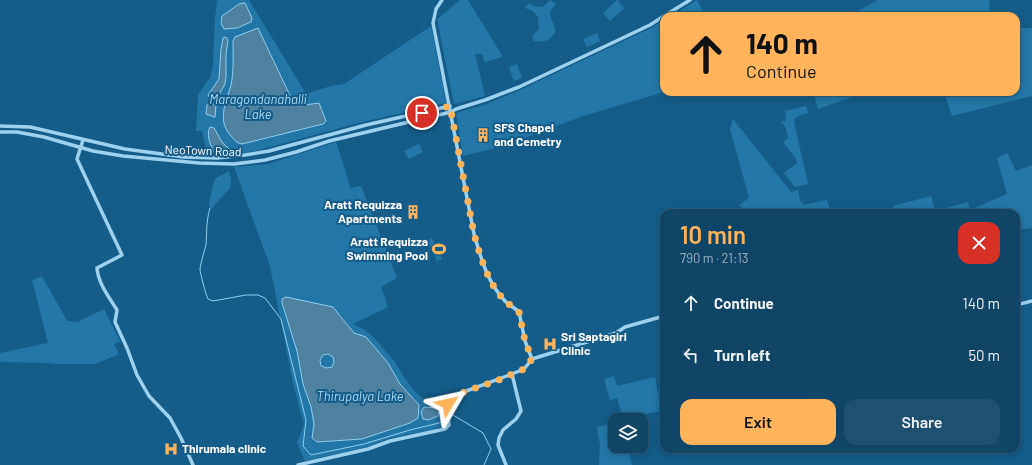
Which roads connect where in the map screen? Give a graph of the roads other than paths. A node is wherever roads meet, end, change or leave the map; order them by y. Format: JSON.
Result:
{"nodes":[{"id":1,"x":442,"y":0,"type":"edge"},
{"id":2,"x":690,"y":0,"type":"edge"},
{"id":3,"x":670,"y":12,"type":"edge"},
{"id":4,"x":660,"y":19,"type":"edge"},
{"id":5,"x":450,"y":106,"type":"junction"},
{"id":6,"x":456,"y":108,"type":"junction"},
{"id":7,"x":451,"y":112,"type":"junction"},
{"id":8,"x":0,"y":126,"type":"edge"},
{"id":9,"x":0,"y":132,"type":"edge"},
{"id":10,"x":83,"y":140,"type":"junction"},
{"id":11,"x":80,"y":147,"type":"junction"},
{"id":12,"x":269,"y":152,"type":"junction"},
{"id":13,"x":270,"y":158,"type":"junction"},
{"id":14,"x":1032,"y":301,"type":"edge"},
{"id":15,"x":1020,"y":304,"type":"edge"},
{"id":16,"x":660,"y":317,"type":"edge"},
{"id":17,"x":532,"y":359,"type":"junction"},
{"id":18,"x":512,"y":374,"type":"junction"},
{"id":19,"x":193,"y":465,"type":"edge"},
{"id":20,"x":298,"y":465,"type":"edge"},
{"id":21,"x":506,"y":465,"type":"edge"}],
"edges":[{"from":1,"to":5,"type":"street"},
{"from":2,"to":3,"type":"street"},
{"from":4,"to":6,"type":"street"},
{"from":5,"to":6,"type":"street"},
{"from":5,"to":7,"type":"street"},
{"from":5,"to":12,"type":"street","name":"NeoTown Road"},
{"from":6,"to":7,"type":"street"},
{"from":7,"to":13,"type":"street","name":"NeoTown Road"},
{"from":7,"to":17,"type":"street"},
{"from":8,"to":10,"type":"street","name":"NeoTown Road"},
{"from":9,"to":11,"type":"street","name":"NeoTown Road"},
{"from":10,"to":11,"type":"street"},
{"from":10,"to":12,"type":"street","name":"NeoTown Road"},
{"from":11,"to":13,"type":"street","name":"NeoTown Road"},
{"from":11,"to":19,"type":"street"},
{"from":12,"to":13,"type":"street"},
{"from":14,"to":15,"type":"street"},
{"from":16,"to":17,"type":"street"},
{"from":17,"to":18,"type":"street"},
{"from":18,"to":20,"type":"street"},
{"from":18,"to":21,"type":"street"}]}
